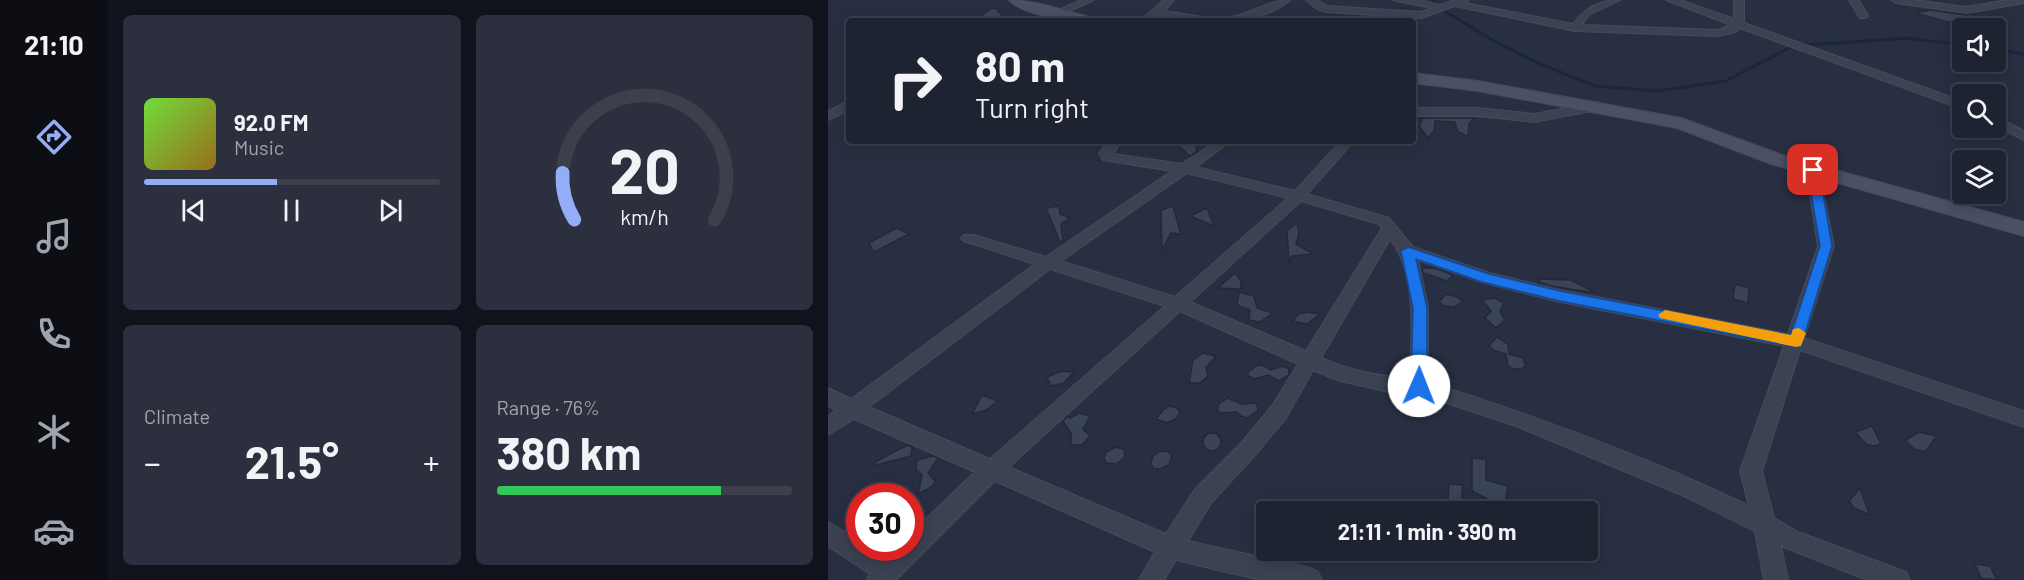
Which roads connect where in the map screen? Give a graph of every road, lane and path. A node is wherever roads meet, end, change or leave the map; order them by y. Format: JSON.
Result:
{"nodes":[{"id":1,"x":1016,"y":0,"type":"edge"},
{"id":2,"x":1089,"y":0,"type":"edge"},
{"id":3,"x":1169,"y":0,"type":"edge"},
{"id":4,"x":1285,"y":0,"type":"edge"},
{"id":5,"x":1311,"y":0,"type":"edge"},
{"id":6,"x":1397,"y":0,"type":"edge"},
{"id":7,"x":1615,"y":0,"type":"edge"},
{"id":8,"x":1671,"y":0,"type":"edge"},
{"id":9,"x":1739,"y":0,"type":"edge"},
{"id":10,"x":1854,"y":0,"type":"edge"},
{"id":11,"x":1896,"y":0,"type":"edge"},
{"id":12,"x":2024,"y":0,"type":"edge"},
{"id":13,"x":1461,"y":2,"type":"edge"},
{"id":14,"x":1441,"y":9,"type":"junction"},
{"id":15,"x":1360,"y":11,"type":"junction"},
{"id":16,"x":1157,"y":13,"type":"junction"},
{"id":17,"x":1863,"y":16,"type":"dead end"},
{"id":18,"x":1064,"y":18,"type":"edge"},
{"id":19,"x":1150,"y":18,"type":"edge"},
{"id":20,"x":1200,"y":18,"type":"edge"},
{"id":21,"x":1236,"y":18,"type":"edge"},
{"id":22,"x":1354,"y":18,"type":"edge"},
{"id":23,"x":1739,"y":24,"type":"junction"},
{"id":24,"x":1575,"y":28,"type":"junction"},
{"id":25,"x":1416,"y":78,"type":"edge"},
{"id":26,"x":1952,"y":101,"type":"edge"},
{"id":27,"x":1597,"y":106,"type":"junction"},
{"id":28,"x":846,"y":107,"type":"edge"},
{"id":29,"x":1416,"y":111,"type":"edge"},
{"id":30,"x":828,"y":116,"type":"edge"},
{"id":31,"x":2006,"y":126,"type":"edge"},
{"id":32,"x":2024,"y":136,"type":"edge"},
{"id":33,"x":1114,"y":144,"type":"edge"},
{"id":34,"x":1221,"y":144,"type":"edge"},
{"id":35,"x":1345,"y":144,"type":"edge"},
{"id":36,"x":1186,"y":169,"type":"junction"},
{"id":37,"x":1813,"y":170,"type":"junction"},
{"id":38,"x":1298,"y":196,"type":"junction"},
{"id":39,"x":1390,"y":226,"type":"junction"},
{"id":40,"x":2024,"y":229,"type":"edge"},
{"id":41,"x":969,"y":238,"type":"dead end"},
{"id":42,"x":1408,"y":251,"type":"junction"},
{"id":43,"x":1049,"y":262,"type":"junction"},
{"id":44,"x":1179,"y":304,"type":"junction"},
{"id":45,"x":1796,"y":342,"type":"junction"},
{"id":46,"x":1308,"y":362,"type":"junction"},
{"id":47,"x":1419,"y":386,"type":"junction"},
{"id":48,"x":828,"y":396,"type":"edge"},
{"id":49,"x":852,"y":409,"type":"junction"},
{"id":50,"x":2024,"y":419,"type":"edge"},
{"id":51,"x":828,"y":428,"type":"edge"},
{"id":52,"x":993,"y":469,"type":"junction"},
{"id":53,"x":1765,"y":525,"type":"junction"},
{"id":54,"x":828,"y":533,"type":"edge"},
{"id":55,"x":1172,"y":548,"type":"junction"},
{"id":56,"x":883,"y":576,"type":"edge"},
{"id":57,"x":1151,"y":580,"type":"edge"},
{"id":58,"x":1310,"y":580,"type":"edge"},
{"id":59,"x":1776,"y":580,"type":"edge"},
{"id":60,"x":1898,"y":580,"type":"edge"}],
"edges":[{"from":1,"to":18,"type":"main road"},
{"from":2,"to":18,"type":"street"},
{"from":3,"to":16,"type":"street"},
{"from":4,"to":21,"type":"street"},
{"from":5,"to":15,"type":"street"},
{"from":6,"to":14,"type":"street"},
{"from":7,"to":24,"type":"street"},
{"from":8,"to":23,"type":"street"},
{"from":9,"to":23,"type":"street"},
{"from":10,"to":17,"type":"street"},
{"from":11,"to":12,"type":"street"},
{"from":13,"to":14,"type":"street"},
{"from":13,"to":24,"type":"street"},
{"from":14,"to":15,"type":"street"},
{"from":15,"to":22,"type":"street"},
{"from":16,"to":19,"type":"street"},
{"from":16,"to":20,"type":"street"},
{"from":23,"to":24,"type":"street"},
{"from":23,"to":26,"type":"street"},
{"from":25,"to":27,"type":"main road"},
{"from":27,"to":29,"type":"street"},
{"from":27,"to":37,"type":"main road"},
{"from":28,"to":30,"type":"street"},
{"from":31,"to":32,"type":"street"},
{"from":33,"to":36,"type":"street"},
{"from":34,"to":36,"type":"street"},
{"from":35,"to":38,"type":"street"},
{"from":36,"to":38,"type":"street"},
{"from":36,"to":43,"type":"street"},
{"from":37,"to":40,"type":"main road"},
{"from":37,"to":45,"type":"street"},
{"from":38,"to":39,"type":"street"},
{"from":38,"to":44,"type":"street"},
{"from":39,"to":42,"type":"street"},
{"from":39,"to":46,"type":"street"},
{"from":41,"to":43,"type":"street"},
{"from":42,"to":45,"type":"street"},
{"from":42,"to":47,"type":"street"},
{"from":43,"to":44,"type":"street"},
{"from":43,"to":49,"type":"street"},
{"from":44,"to":46,"type":"street"},
{"from":44,"to":52,"type":"street"},
{"from":45,"to":50,"type":"street"},
{"from":45,"to":53,"type":"street"},
{"from":46,"to":47,"type":"street"},
{"from":46,"to":55,"type":"street"},
{"from":47,"to":53,"type":"street"},
{"from":48,"to":49,"type":"street"},
{"from":49,"to":51,"type":"street"},
{"from":49,"to":52,"type":"street"},
{"from":52,"to":55,"type":"street"},
{"from":52,"to":56,"type":"street"},
{"from":53,"to":59,"type":"street"},
{"from":53,"to":60,"type":"street"},
{"from":54,"to":56,"type":"street"},
{"from":55,"to":57,"type":"street"},
{"from":55,"to":58,"type":"street"}]}
